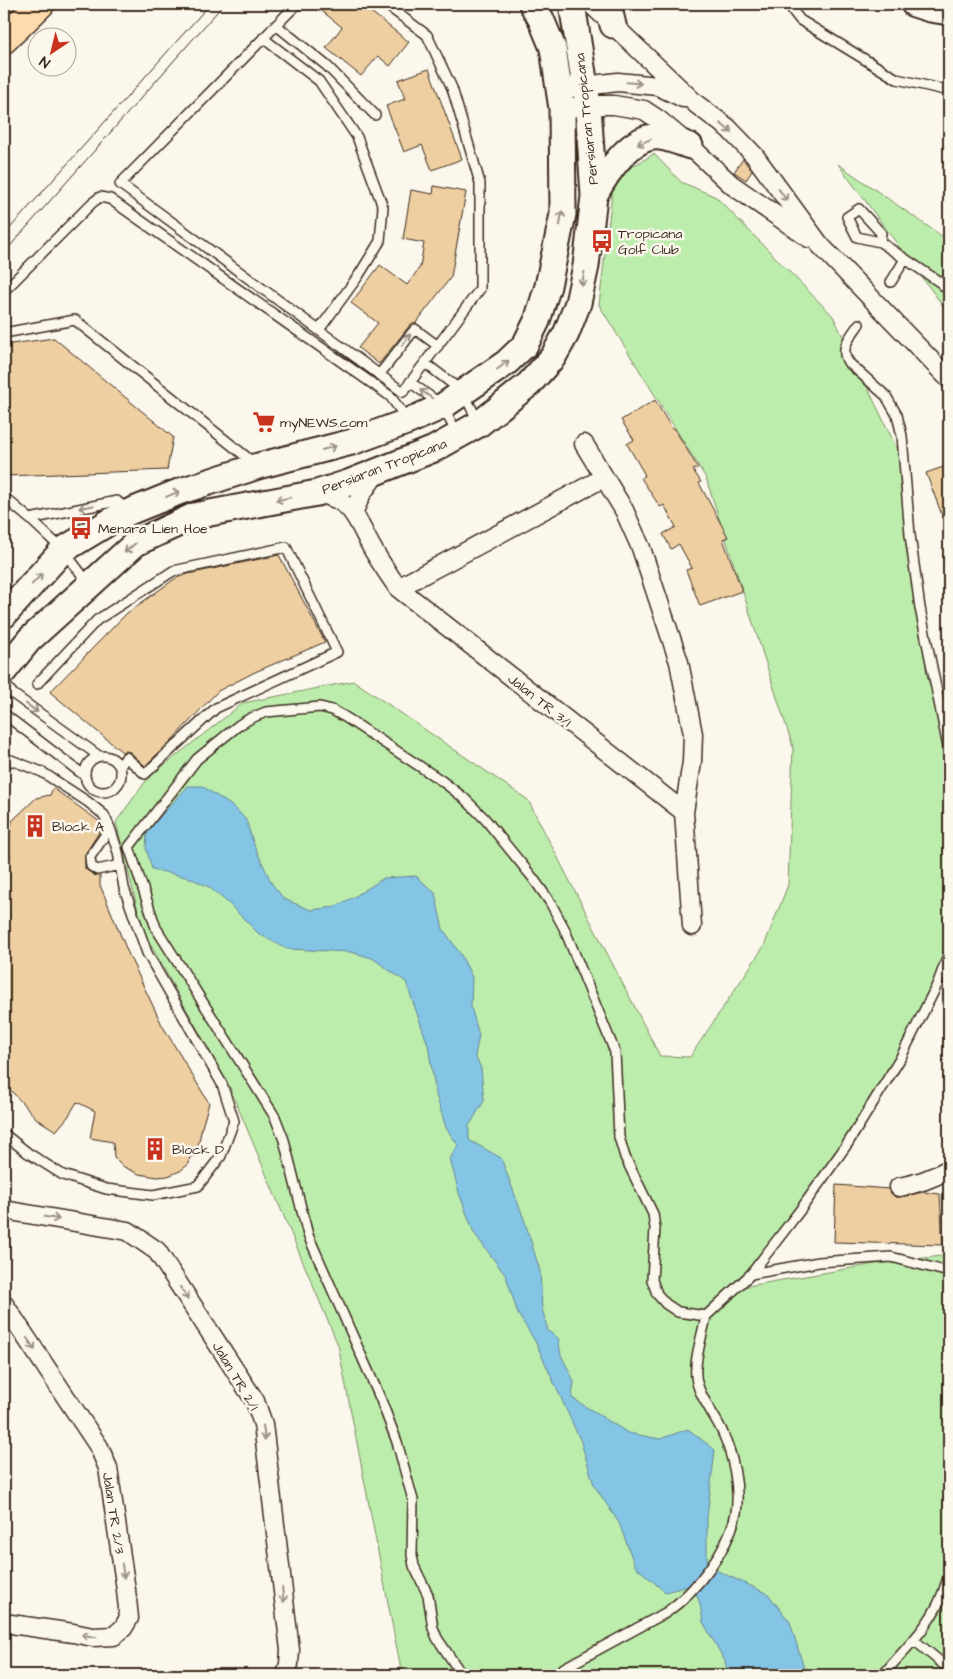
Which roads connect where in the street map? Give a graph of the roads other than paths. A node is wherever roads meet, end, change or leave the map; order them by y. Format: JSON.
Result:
{"nodes":[{"id":1,"x":40,"y":4,"type":"edge"},
{"id":2,"x":297,"y":4,"type":"edge"},
{"id":3,"x":385,"y":4,"type":"edge"},
{"id":4,"x":532,"y":4,"type":"edge"},
{"id":5,"x":544,"y":4,"type":"edge"},
{"id":6,"x":572,"y":4,"type":"edge"},
{"id":7,"x":592,"y":4,"type":"edge"},
{"id":8,"x":789,"y":4,"type":"edge"},
{"id":9,"x":914,"y":4,"type":"edge"},
{"id":10,"x":949,"y":12,"type":"edge"},
{"id":11,"x":611,"y":14,"type":"edge"},
{"id":12,"x":276,"y":25,"type":"junction"},
{"id":13,"x":263,"y":38,"type":"junction"},
{"id":14,"x":4,"y":39,"type":"edge"},
{"id":15,"x":553,"y":48,"type":"junction"},
{"id":16,"x":949,"y":90,"type":"edge"},
{"id":17,"x":586,"y":96,"type":"junction"},
{"id":18,"x":561,"y":99,"type":"junction"},
{"id":19,"x":696,"y":104,"type":"junction"},
{"id":20,"x":375,"y":115,"type":"dead end"},
{"id":21,"x":690,"y":146,"type":"junction"},
{"id":22,"x":594,"y":196,"type":"junction"},
{"id":23,"x":880,"y":242,"type":"dead end"},
{"id":24,"x":820,"y":245,"type":"junction"},
{"id":25,"x":905,"y":259,"type":"junction"},
{"id":26,"x":891,"y":282,"type":"dead end"},
{"id":27,"x":4,"y":289,"type":"edge"},
{"id":28,"x":949,"y":290,"type":"edge"},
{"id":29,"x":859,"y":324,"type":"dead end"},
{"id":30,"x":319,"y":330,"type":"junction"},
{"id":31,"x":4,"y":333,"type":"edge"},
{"id":32,"x":438,"y":346,"type":"junction"},
{"id":33,"x":425,"y":363,"type":"junction"},
{"id":34,"x":379,"y":375,"type":"junction"},
{"id":35,"x":949,"y":379,"type":"edge"},
{"id":36,"x":410,"y":382,"type":"junction"},
{"id":37,"x":453,"y":399,"type":"junction"},
{"id":38,"x":409,"y":421,"type":"junction"},
{"id":39,"x":479,"y":424,"type":"junction"},
{"id":40,"x":458,"y":436,"type":"junction"},
{"id":41,"x":584,"y":444,"type":"dead end"},
{"id":42,"x":258,"y":466,"type":"junction"},
{"id":43,"x":379,"y":470,"type":"junction"},
{"id":44,"x":603,"y":478,"type":"junction"},
{"id":45,"x":317,"y":493,"type":"junction"},
{"id":46,"x":4,"y":497,"type":"edge"},
{"id":47,"x":354,"y":511,"type":"junction"},
{"id":48,"x":130,"y":512,"type":"junction"},
{"id":49,"x":30,"y":519,"type":"junction"},
{"id":50,"x":63,"y":550,"type":"junction"},
{"id":51,"x":89,"y":584,"type":"junction"},
{"id":52,"x":398,"y":588,"type":"junction"},
{"id":53,"x":4,"y":615,"type":"edge"},
{"id":54,"x":4,"y":671,"type":"edge"},
{"id":55,"x":37,"y":684,"type":"dead end"},
{"id":56,"x":4,"y":714,"type":"edge"},
{"id":57,"x":949,"y":752,"type":"edge"},
{"id":58,"x":98,"y":756,"type":"junction"},
{"id":59,"x":4,"y":764,"type":"edge"},
{"id":60,"x":120,"y":767,"type":"junction"},
{"id":61,"x":85,"y":776,"type":"junction"},
{"id":62,"x":95,"y":791,"type":"junction"},
{"id":63,"x":88,"y":802,"type":"junction"},
{"id":64,"x":684,"y":812,"type":"junction"},
{"id":65,"x":110,"y":828,"type":"junction"},
{"id":66,"x":120,"y":865,"type":"junction"},
{"id":67,"x":692,"y":926,"type":"dead end"},
{"id":68,"x":949,"y":953,"type":"edge"},
{"id":69,"x":4,"y":1134,"type":"edge"},
{"id":70,"x":949,"y":1169,"type":"edge"},
{"id":71,"x":899,"y":1187,"type":"dead end"},
{"id":72,"x":4,"y":1210,"type":"edge"},
{"id":73,"x":949,"y":1272,"type":"edge"},
{"id":74,"x":751,"y":1274,"type":"junction"},
{"id":75,"x":4,"y":1304,"type":"edge"},
{"id":76,"x":706,"y":1316,"type":"junction"},
{"id":77,"x":949,"y":1575,"type":"edge"},
{"id":78,"x":4,"y":1623,"type":"edge"},
{"id":79,"x":914,"y":1640,"type":"junction"},
{"id":80,"x":949,"y":1669,"type":"edge"},
{"id":81,"x":286,"y":1675,"type":"edge"},
{"id":82,"x":462,"y":1675,"type":"edge"},
{"id":83,"x":555,"y":1675,"type":"edge"},
{"id":84,"x":883,"y":1675,"type":"edge"}],
"edges":[{"from":1,"to":14,"type":"highway"},
{"from":2,"to":12,"type":"lane"},
{"from":3,"to":32,"type":"lane"},
{"from":4,"to":15,"type":"main road","name":"Persiaran Tropicana"},
{"from":5,"to":15,"type":"main road"},
{"from":6,"to":17,"type":"main road","name":"Persiaran Tropicana"},
{"from":7,"to":11,"type":"street"},
{"from":8,"to":16,"type":"lane"},
{"from":9,"to":10,"type":"main road"},
{"from":11,"to":19,"type":"street"},
{"from":12,"to":13,"type":"lane"},
{"from":12,"to":20,"type":"lane"},
{"from":13,"to":30,"type":"lane"},
{"from":13,"to":30,"type":"lane"},
{"from":15,"to":18,"type":"main road","name":"Persiaran Tropicana"},
{"from":17,"to":18,"type":"street"},
{"from":17,"to":19,"type":"street","one_way":true},
{"from":17,"to":21,"type":"street"},
{"from":17,"to":22,"type":"main road","name":"Persiaran Tropicana"},
{"from":37,"to":18,"type":"main road","name":"Persiaran Tropicana","one_way":true},
{"from":19,"to":24,"type":"street","one_way":true},
{"from":21,"to":22,"type":"main road","one_way":true},
{"from":21,"to":24,"type":"street"},
{"from":22,"to":39,"type":"main road","name":"Persiaran Tropicana","one_way":true},
{"from":23,"to":25,"type":"lane"},
{"from":24,"to":35,"type":"street"},
{"from":25,"to":26,"type":"lane"},
{"from":25,"to":28,"type":"lane"},
{"from":27,"to":38,"type":"lane"},
{"from":29,"to":57,"type":"lane"},
{"from":30,"to":34,"type":"lane"},
{"from":31,"to":42,"type":"lane"},
{"from":32,"to":33,"type":"lane"},
{"from":34,"to":32,"type":"lane","one_way":true},
{"from":33,"to":36,"type":"lane"},
{"from":33,"to":37,"type":"lane"},
{"from":34,"to":36,"type":"lane"},
{"from":37,"to":36,"type":"lane","one_way":true},
{"from":37,"to":38,"type":"main road","name":"Persiaran Tropicana"},
{"from":37,"to":39,"type":"lane"},
{"from":37,"to":40,"type":"lane"},
{"from":42,"to":38,"type":"main road","name":"Persiaran Tropicana","one_way":true},
{"from":39,"to":40,"type":"main road","name":"Persiaran Tropicana"},
{"from":40,"to":43,"type":"main road","name":"Persiaran Tropicana"},
{"from":41,"to":44,"type":"street"},
{"from":48,"to":42,"type":"main road","name":"Persiaran Tropicana","one_way":true},
{"from":43,"to":45,"type":"main road","name":"Persiaran Tropicana"},
{"from":43,"to":47,"type":"street"},
{"from":44,"to":52,"type":"street"},
{"from":44,"to":64,"type":"street"},
{"from":45,"to":47,"type":"street"},
{"from":45,"to":51,"type":"main road","name":"Persiaran Tropicana","one_way":true},
{"from":46,"to":49,"type":"lane"},
{"from":47,"to":52,"type":"street","name":"Jalan TR 3/1"},
{"from":48,"to":49,"type":"lane","one_way":true},
{"from":48,"to":50,"type":"main road","name":"Persiaran Tropicana"},
{"from":49,"to":50,"type":"lane"},
{"from":50,"to":51,"type":"lane"},
{"from":53,"to":50,"type":"main road","name":"Persiaran Tropicana","one_way":true},
{"from":51,"to":54,"type":"main road","name":"Persiaran Tropicana"},
{"from":52,"to":64,"type":"street","name":"Jalan TR 3/1"},
{"from":54,"to":58,"type":"lane","one_way":true},
{"from":55,"to":60,"type":"lane"},
{"from":56,"to":61,"type":"lane"},
{"from":58,"to":60,"type":"lane"},
{"from":58,"to":61,"type":"lane"},
{"from":59,"to":63,"type":"lane"},
{"from":60,"to":62,"type":"lane"},
{"from":61,"to":62,"type":"lane"},
{"from":62,"to":63,"type":"lane"},
{"from":63,"to":65,"type":"lane"},
{"from":64,"to":67,"type":"street"},
{"from":65,"to":66,"type":"lane"},
{"from":65,"to":66,"type":"lane"},
{"from":66,"to":69,"type":"lane"},
{"from":68,"to":74,"type":"lane"},
{"from":70,"to":71,"type":"street"},
{"from":72,"to":81,"type":"street","name":"Jalan TR 2/1","one_way":true},
{"from":73,"to":74,"type":"lane"},
{"from":74,"to":76,"type":"lane"},
{"from":75,"to":78,"type":"street","name":"Jalan TR 2/3","one_way":true},
{"from":76,"to":82,"type":"lane"},
{"from":76,"to":83,"type":"lane"},
{"from":77,"to":79,"type":"lane"},
{"from":79,"to":80,"type":"lane"},
{"from":79,"to":84,"type":"lane"}]}
